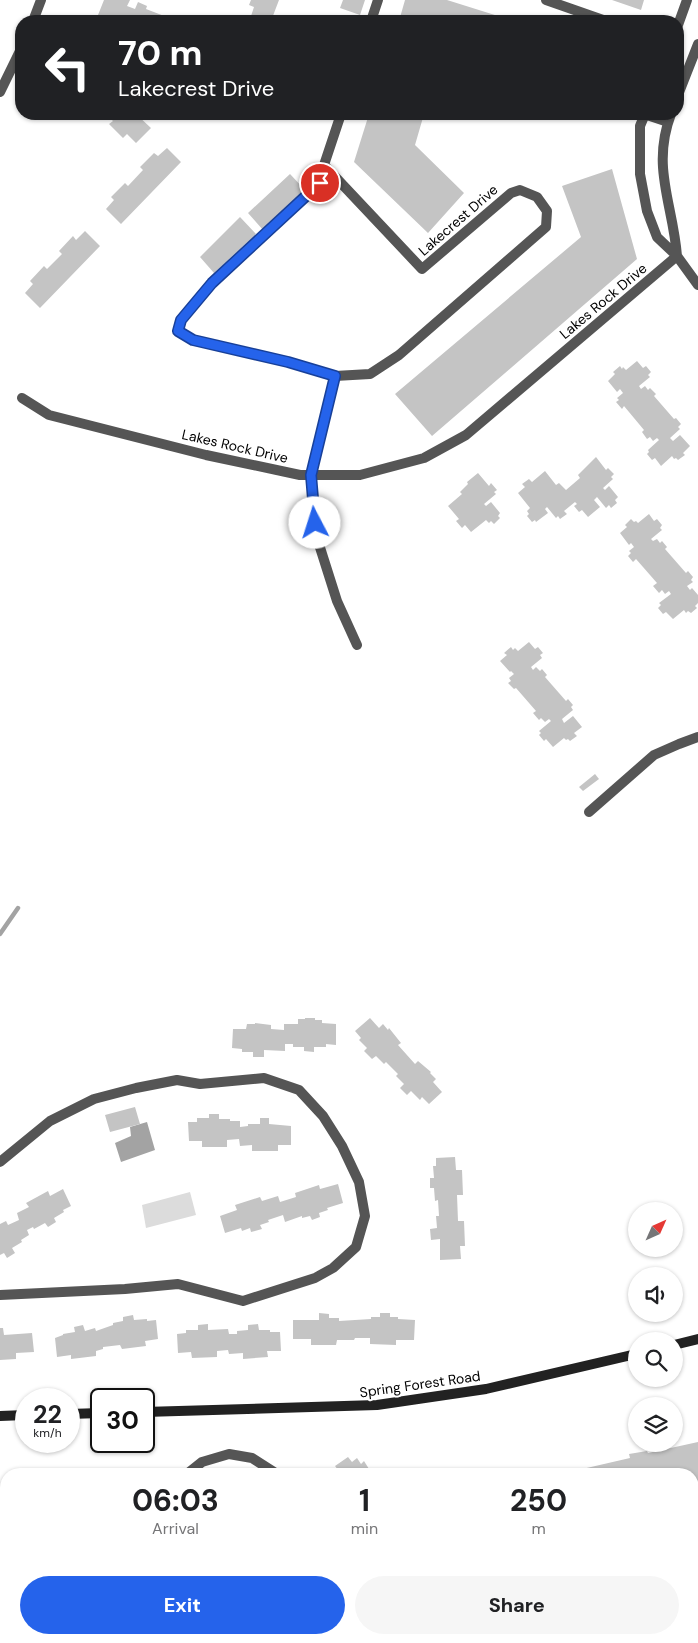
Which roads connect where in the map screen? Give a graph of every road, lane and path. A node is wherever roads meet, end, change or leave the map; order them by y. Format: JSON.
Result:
{"nodes":[{"id":1,"x":41,"y":0,"type":"edge"},
{"id":2,"x":378,"y":0,"type":"edge"},
{"id":3,"x":546,"y":0,"type":"edge"},
{"id":4,"x":687,"y":0,"type":"edge"},
{"id":5,"x":35,"y":15,"type":"edge"},
{"id":6,"x":373,"y":15,"type":"edge"},
{"id":7,"x":589,"y":15,"type":"edge"},
{"id":8,"x":682,"y":15,"type":"edge"},
{"id":9,"x":698,"y":44,"type":"edge"},
{"id":10,"x":15,"y":61,"type":"edge"},
{"id":11,"x":684,"y":80,"type":"edge"},
{"id":12,"x":0,"y":92,"type":"edge"},
{"id":13,"x":339,"y":120,"type":"edge"},
{"id":14,"x":642,"y":120,"type":"edge"},
{"id":15,"x":669,"y":120,"type":"edge"},
{"id":16,"x":324,"y":165,"type":"junction"},
{"id":17,"x":677,"y":256,"type":"junction"},
{"id":18,"x":698,"y":284,"type":"edge"},
{"id":19,"x":335,"y":376,"type":"junction"},
{"id":20,"x":22,"y":398,"type":"dead end"},
{"id":21,"x":311,"y":475,"type":"junction"},
{"id":22,"x":357,"y":644,"type":"dead end"},
{"id":23,"x":698,"y":738,"type":"edge"},
{"id":24,"x":589,"y":812,"type":"dead end"},
{"id":25,"x":0,"y":1162,"type":"edge"},
{"id":26,"x":0,"y":1295,"type":"edge"},
{"id":27,"x":698,"y":1339,"type":"edge"},
{"id":28,"x":683,"y":1343,"type":"edge"},
{"id":29,"x":628,"y":1356,"type":"edge"},
{"id":30,"x":155,"y":1412,"type":"edge"},
{"id":31,"x":15,"y":1415,"type":"edge"},
{"id":32,"x":0,"y":1416,"type":"edge"},
{"id":33,"x":194,"y":1468,"type":"edge"},
{"id":34,"x":268,"y":1468,"type":"edge"}],
"edges":[{"from":1,"to":5,"type":"street"},
{"from":2,"to":6,"type":"street"},
{"from":3,"to":7,"type":"street"},
{"from":4,"to":8,"type":"street"},
{"from":9,"to":11,"type":"street"},
{"from":10,"to":12,"type":"street"},
{"from":13,"to":16,"type":"street","name":"Lakecrest Drive"},
{"from":14,"to":17,"type":"street"},
{"from":15,"to":17,"type":"street"},
{"from":16,"to":19,"type":"street","name":"Lakecrest Drive"},
{"from":16,"to":19,"type":"street","name":"Lakecrest Drive"},
{"from":17,"to":18,"type":"street"},
{"from":17,"to":21,"type":"street","name":"Lakes Rock Drive"},
{"from":19,"to":21,"type":"street"},
{"from":20,"to":21,"type":"street","name":"Lakes Rock Drive"},
{"from":21,"to":22,"type":"street"},
{"from":23,"to":24,"type":"street"},
{"from":25,"to":26,"type":"street"},
{"from":27,"to":28,"type":"main road"},
{"from":29,"to":30,"type":"main road","name":"Spring Forest Road"},
{"from":31,"to":32,"type":"main road"},
{"from":33,"to":34,"type":"street"}]}
